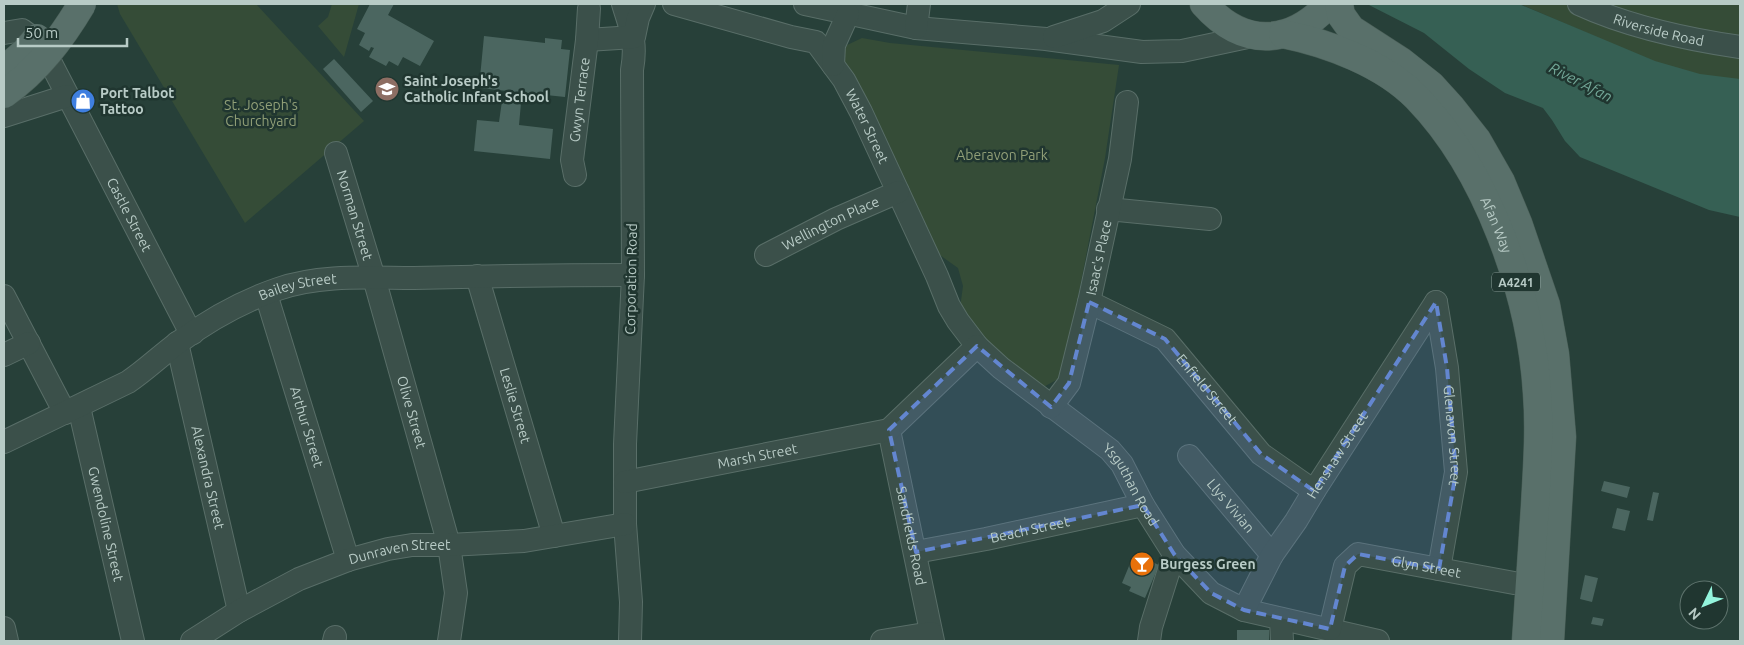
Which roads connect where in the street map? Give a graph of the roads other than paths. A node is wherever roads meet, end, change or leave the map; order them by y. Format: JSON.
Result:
{"nodes":[{"id":1,"x":60,"y":4,"type":"edge"},
{"id":2,"x":82,"y":4,"type":"edge"},
{"id":3,"x":623,"y":4,"type":"edge"},
{"id":4,"x":644,"y":4,"type":"edge"},
{"id":5,"x":674,"y":4,"type":"edge"},
{"id":6,"x":792,"y":4,"type":"edge"},
{"id":7,"x":805,"y":4,"type":"edge"},
{"id":8,"x":919,"y":4,"type":"edge"},
{"id":9,"x":1129,"y":4,"type":"edge"},
{"id":10,"x":1204,"y":4,"type":"edge"},
{"id":11,"x":1329,"y":4,"type":"edge"},
{"id":12,"x":1339,"y":4,"type":"edge"},
{"id":13,"x":1579,"y":4,"type":"edge"},
{"id":14,"x":589,"y":8,"type":"dead end"},
{"id":15,"x":848,"y":14,"type":"junction"},
{"id":16,"x":916,"y":28,"type":"junction"},
{"id":17,"x":4,"y":33,"type":"edge"},
{"id":18,"x":1270,"y":35,"type":"junction"},
{"id":19,"x":634,"y":37,"type":"junction"},
{"id":20,"x":1046,"y":39,"type":"junction"},
{"id":21,"x":587,"y":40,"type":"junction"},
{"id":22,"x":816,"y":42,"type":"junction"},
{"id":23,"x":1740,"y":47,"type":"edge"},
{"id":24,"x":833,"y":66,"type":"junction"},
{"id":25,"x":4,"y":70,"type":"edge"},
{"id":26,"x":4,"y":94,"type":"edge"},
{"id":27,"x":67,"y":96,"type":"junction"},
{"id":28,"x":1127,"y":102,"type":"dead end"},
{"id":29,"x":4,"y":116,"type":"edge"},
{"id":30,"x":336,"y":152,"type":"dead end"},
{"id":31,"x":570,"y":165,"type":"dead end"},
{"id":32,"x":898,"y":192,"type":"junction"},
{"id":33,"x":1108,"y":210,"type":"junction"},
{"id":34,"x":1210,"y":219,"type":"dead end"},
{"id":35,"x":766,"y":255,"type":"dead end"},
{"id":36,"x":633,"y":275,"type":"junction"},
{"id":37,"x":477,"y":276,"type":"junction"},
{"id":38,"x":374,"y":278,"type":"junction"},
{"id":39,"x":266,"y":294,"type":"junction"},
{"id":40,"x":4,"y":296,"type":"edge"},
{"id":41,"x":1089,"y":302,"type":"junction"},
{"id":42,"x":1436,"y":302,"type":"joint"},
{"id":43,"x":185,"y":338,"type":"junction"},
{"id":44,"x":29,"y":344,"type":"junction"},
{"id":45,"x":977,"y":346,"type":"junction"},
{"id":46,"x":4,"y":355,"type":"edge"},
{"id":47,"x":1051,"y":407,"type":"junction"},
{"id":48,"x":72,"y":410,"type":"junction"},
{"id":49,"x":890,"y":430,"type":"junction"},
{"id":50,"x":4,"y":442,"type":"edge"},
{"id":51,"x":1189,"y":456,"type":"dead end"},
{"id":52,"x":624,"y":482,"type":"junction"},
{"id":53,"x":1314,"y":491,"type":"junction"},
{"id":54,"x":1143,"y":505,"type":"junction"},
{"id":55,"x":625,"y":524,"type":"junction"},
{"id":56,"x":554,"y":536,"type":"junction"},
{"id":57,"x":449,"y":545,"type":"junction"},
{"id":58,"x":916,"y":552,"type":"junction"},
{"id":59,"x":1174,"y":554,"type":"junction"},
{"id":60,"x":1272,"y":555,"type":"junction"},
{"id":61,"x":348,"y":560,"type":"junction"},
{"id":62,"x":1439,"y":568,"type":"junction"},
{"id":63,"x":1514,"y":583,"type":"dead end"},
{"id":64,"x":1244,"y":610,"type":"junction"},
{"id":65,"x":239,"y":611,"type":"junction"},
{"id":66,"x":1281,"y":619,"type":"junction"},
{"id":67,"x":4,"y":628,"type":"edge"},
{"id":68,"x":1330,"y":629,"type":"junction"},
{"id":69,"x":932,"y":637,"type":"edge"},
{"id":70,"x":6,"y":641,"type":"edge"},
{"id":71,"x":133,"y":641,"type":"edge"},
{"id":72,"x":195,"y":641,"type":"edge"},
{"id":73,"x":449,"y":641,"type":"edge"},
{"id":74,"x":630,"y":641,"type":"edge"},
{"id":75,"x":882,"y":641,"type":"edge"},
{"id":76,"x":1149,"y":641,"type":"edge"},
{"id":77,"x":1282,"y":641,"type":"edge"},
{"id":78,"x":1378,"y":641,"type":"edge"},
{"id":79,"x":1526,"y":641,"type":"edge"},
{"id":80,"x":1550,"y":641,"type":"edge"}],
"edges":[{"from":1,"to":25,"type":"main road","bridge":true},
{"from":2,"to":26,"type":"main road","bridge":true},
{"from":3,"to":19,"type":"street","name":"Corporation Road"},
{"from":4,"to":19,"type":"street"},
{"from":5,"to":22,"type":"street"},
{"from":6,"to":22,"type":"street","name":"Water Street"},
{"from":7,"to":15,"type":"street"},
{"from":8,"to":16,"type":"street"},
{"from":9,"to":20,"type":"street"},
{"from":10,"to":18,"type":"main road","number":"A4241"},
{"from":11,"to":18,"type":"main road"},
{"from":12,"to":80,"type":"main road","name":"Afan Way","number":"A4241"},
{"from":13,"to":23,"type":"street","name":"Riverside Road"},
{"from":14,"to":21,"type":"street","name":"Gwyn Terrace"},
{"from":15,"to":16,"type":"street"},
{"from":15,"to":24,"type":"street"},
{"from":16,"to":20,"type":"street"},
{"from":17,"to":27,"type":"street","name":"Castle Street"},
{"from":18,"to":20,"type":"street"},
{"from":18,"to":79,"type":"main road","name":"Afan Way","number":"A4241"},
{"from":19,"to":21,"type":"street","name":"Gwyn Terrace"},
{"from":19,"to":36,"type":"street","name":"Corporation Road"},
{"from":21,"to":31,"type":"street","name":"Gwyn Terrace"},
{"from":22,"to":24,"type":"street","name":"Water Street"},
{"from":24,"to":32,"type":"street","name":"Water Street"},
{"from":27,"to":29,"type":"street"},
{"from":27,"to":43,"type":"street","name":"Castle Street"},
{"from":28,"to":33,"type":"street","name":"Isaac's Place"},
{"from":30,"to":38,"type":"street","name":"Norman Street"},
{"from":32,"to":35,"type":"street","name":"Wellington Place"},
{"from":32,"to":45,"type":"street","name":"Water Street"},
{"from":33,"to":34,"type":"street"},
{"from":33,"to":41,"type":"street","name":"Isaac's Place"},
{"from":36,"to":37,"type":"street","name":"Bailey Street"},
{"from":36,"to":52,"type":"street","name":"Corporation Road"},
{"from":37,"to":38,"type":"street","name":"Bailey Street"},
{"from":37,"to":56,"type":"street","name":"Leslie Street"},
{"from":38,"to":39,"type":"street","name":"Bailey Street"},
{"from":38,"to":57,"type":"street","name":"Olive Street"},
{"from":39,"to":43,"type":"street","name":"Bailey Street"},
{"from":39,"to":61,"type":"street","name":"Arthur Street"},
{"from":40,"to":44,"type":"street","name":"Gwendoline Street"},
{"from":41,"to":47,"type":"street","name":"Isaac's Place"},
{"from":41,"to":53,"type":"street","name":"Enfield Street"},
{"from":42,"to":53,"type":"street","name":"Henshaw Street"},
{"from":42,"to":62,"type":"street","name":"Glenavon Street"},
{"from":43,"to":48,"type":"street","name":"Bailey Street"},
{"from":43,"to":65,"type":"street","name":"Alexandra Street"},
{"from":44,"to":46,"type":"street"},
{"from":44,"to":48,"type":"street","name":"Gwendoline Street"},
{"from":45,"to":47,"type":"street","name":"Ysguthan Road"},
{"from":45,"to":49,"type":"street"},
{"from":47,"to":54,"type":"street","name":"Ysguthan Road"},
{"from":48,"to":50,"type":"street","name":"Bailey Street"},
{"from":48,"to":71,"type":"street","name":"Gwendoline Street"},
{"from":49,"to":52,"type":"street","name":"Marsh Street"},
{"from":49,"to":58,"type":"street","name":"Sandfields Road"},
{"from":51,"to":60,"type":"street","name":"Llys Vivian"},
{"from":52,"to":55,"type":"street","name":"Corporation Road"},
{"from":53,"to":60,"type":"street","name":"Henshaw Street"},
{"from":54,"to":58,"type":"street","name":"Beach Street"},
{"from":54,"to":59,"type":"street","name":"Ysguthan Road"},
{"from":55,"to":56,"type":"street","name":"Dunraven Street"},
{"from":55,"to":74,"type":"street","name":"Corporation Road"},
{"from":56,"to":57,"type":"street","name":"Dunraven Street"},
{"from":57,"to":61,"type":"street","name":"Dunraven Street"},
{"from":57,"to":73,"type":"street","name":"Olive Street"},
{"from":58,"to":69,"type":"street","name":"Sandfields Road"},
{"from":59,"to":64,"type":"street","name":"Ysguthan Road"},
{"from":59,"to":76,"type":"street"},
{"from":60,"to":64,"type":"street","name":"Henshaw Street"},
{"from":61,"to":65,"type":"street","name":"Dunraven Street"},
{"from":62,"to":63,"type":"street","name":"Glyn Street"},
{"from":62,"to":68,"type":"street","name":"Glyn Street"},
{"from":64,"to":66,"type":"street","name":"Ysguthan Road"},
{"from":65,"to":72,"type":"street","name":"Dunraven Street"},
{"from":66,"to":68,"type":"street","name":"Ysguthan Road"},
{"from":66,"to":77,"type":"street"},
{"from":67,"to":70,"type":"street"},
{"from":68,"to":78,"type":"street","name":"Ysguthan Road"},
{"from":69,"to":75,"type":"street"}]}
